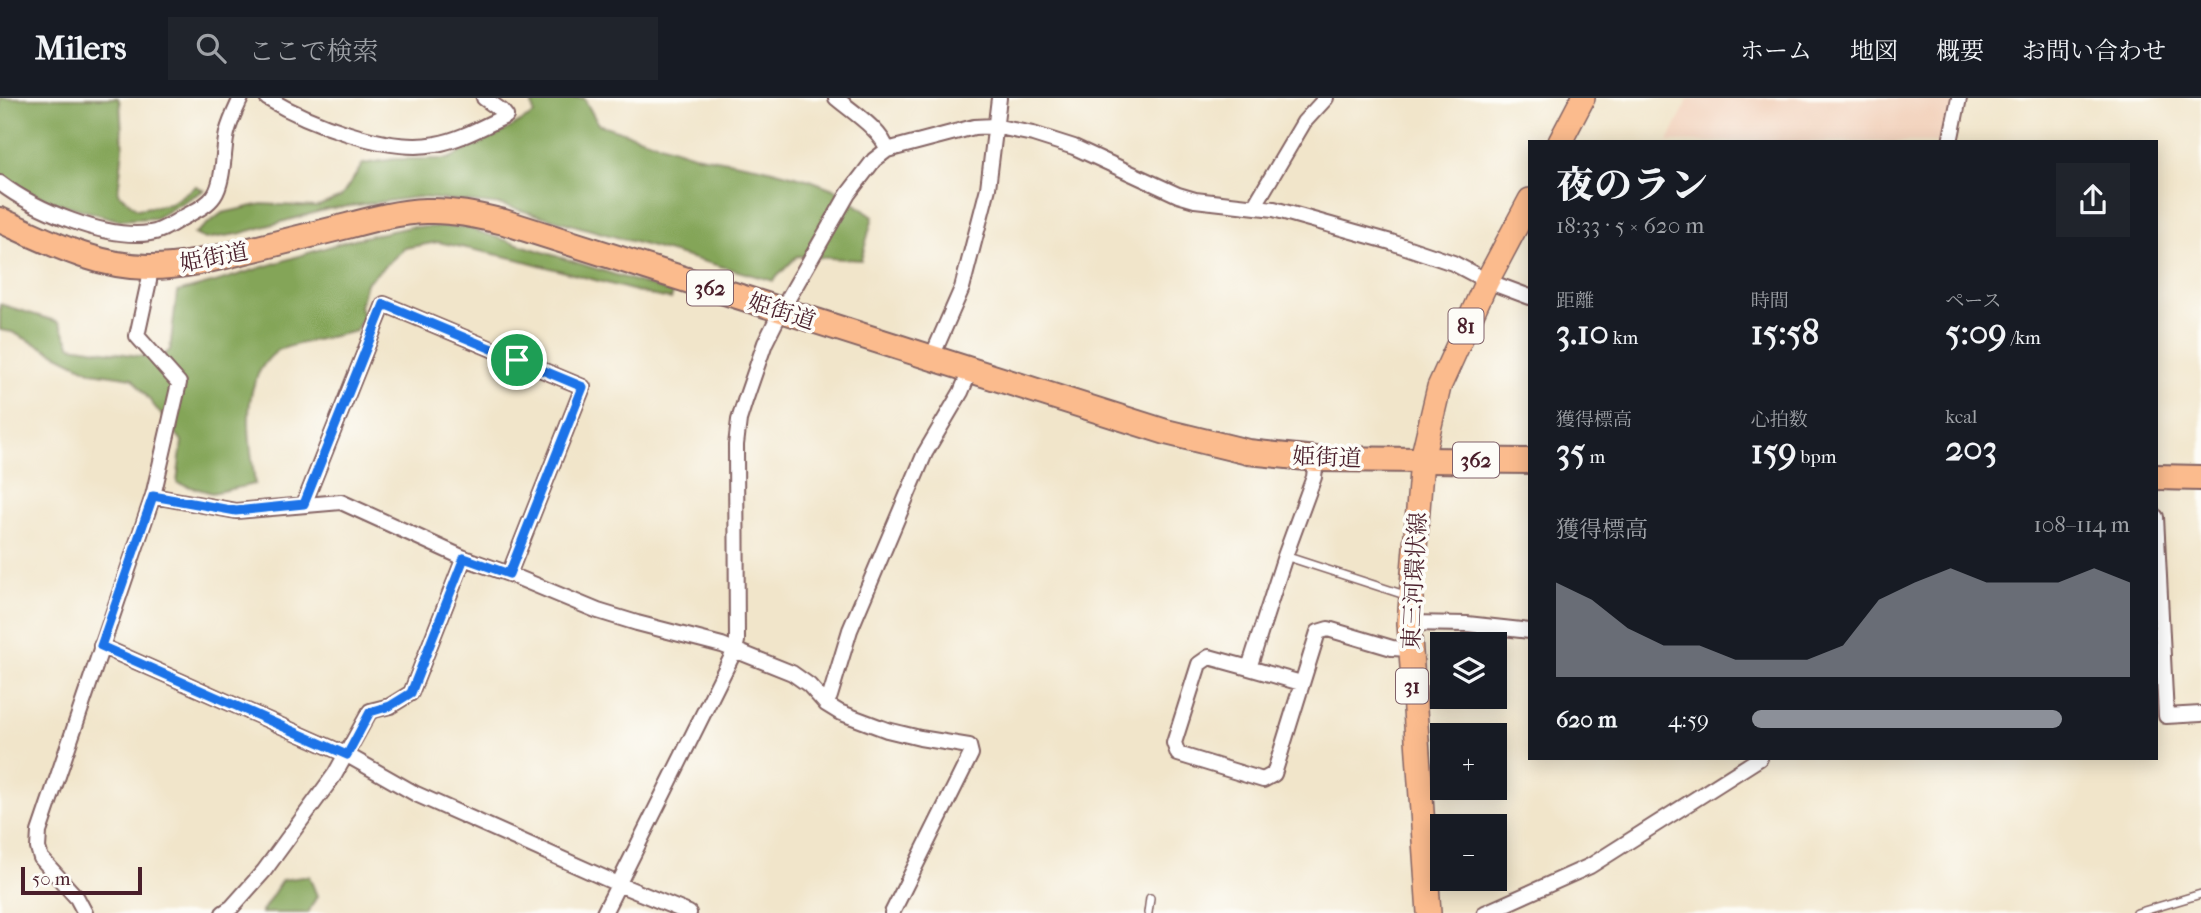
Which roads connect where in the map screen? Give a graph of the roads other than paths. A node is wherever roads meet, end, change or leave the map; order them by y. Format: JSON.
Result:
{"nodes":[{"id":1,"x":241,"y":98,"type":"edge"},
{"id":2,"x":267,"y":98,"type":"edge"},
{"id":3,"x":484,"y":98,"type":"edge"},
{"id":4,"x":836,"y":98,"type":"edge"},
{"id":5,"x":999,"y":98,"type":"edge"},
{"id":6,"x":1326,"y":98,"type":"edge"},
{"id":7,"x":1583,"y":98,"type":"edge"},
{"id":8,"x":1959,"y":98,"type":"edge"},
{"id":9,"x":994,"y":126,"type":"junction"},
{"id":10,"x":1561,"y":140,"type":"edge"},
{"id":11,"x":1950,"y":140,"type":"edge"},
{"id":12,"x":887,"y":150,"type":"junction"},
{"id":13,"x":0,"y":183,"type":"edge"},
{"id":14,"x":1528,"y":204,"type":"edge"},
{"id":15,"x":1255,"y":205,"type":"junction"},
{"id":16,"x":0,"y":220,"type":"edge"},
{"id":17,"x":150,"y":267,"type":"junction"},
{"id":18,"x":1487,"y":281,"type":"junction"},
{"id":19,"x":1528,"y":297,"type":"edge"},
{"id":20,"x":781,"y":311,"type":"junction"},
{"id":21,"x":931,"y":359,"type":"junction"},
{"id":22,"x":970,"y":371,"type":"junction"},
{"id":23,"x":1316,"y":459,"type":"junction"},
{"id":24,"x":1422,"y":459,"type":"junction"},
{"id":25,"x":1528,"y":461,"type":"edge"},
{"id":26,"x":2158,"y":477,"type":"edge"},
{"id":27,"x":2201,"y":478,"type":"edge"},
{"id":28,"x":153,"y":496,"type":"junction"},
{"id":29,"x":304,"y":504,"type":"junction"},
{"id":30,"x":1285,"y":556,"type":"junction"},
{"id":31,"x":2158,"y":557,"type":"edge"},
{"id":32,"x":464,"y":558,"type":"junction"},
{"id":33,"x":509,"y":574,"type":"junction"},
{"id":34,"x":1409,"y":596,"type":"junction"},
{"id":35,"x":1409,"y":623,"type":"junction"},
{"id":36,"x":1528,"y":631,"type":"edge"},
{"id":37,"x":101,"y":646,"type":"junction"},
{"id":38,"x":1409,"y":649,"type":"junction"},
{"id":39,"x":734,"y":650,"type":"junction"},
{"id":40,"x":1249,"y":668,"type":"junction"},
{"id":41,"x":1301,"y":683,"type":"junction"},
{"id":42,"x":826,"y":704,"type":"junction"},
{"id":43,"x":2201,"y":714,"type":"edge"},
{"id":44,"x":347,"y":755,"type":"junction"},
{"id":45,"x":1757,"y":760,"type":"edge"},
{"id":46,"x":618,"y":884,"type":"junction"},
{"id":47,"x":2201,"y":894,"type":"edge"},
{"id":48,"x":1150,"y":898,"type":"dead end"},
{"id":49,"x":85,"y":913,"type":"edge"},
{"id":50,"x":223,"y":913,"type":"edge"},
{"id":51,"x":604,"y":913,"type":"edge"},
{"id":52,"x":689,"y":913,"type":"edge"},
{"id":53,"x":892,"y":913,"type":"edge"},
{"id":54,"x":1148,"y":913,"type":"edge"},
{"id":55,"x":1429,"y":913,"type":"edge"},
{"id":56,"x":1485,"y":913,"type":"edge"},
{"id":57,"x":2137,"y":913,"type":"edge"}],
"edges":[{"from":1,"to":13,"type":"street"},
{"from":2,"to":3,"type":"street"},
{"from":4,"to":12,"type":"street"},
{"from":5,"to":9,"type":"street"},
{"from":6,"to":15,"type":"street"},
{"from":7,"to":10,"type":"main road"},
{"from":8,"to":11,"type":"street"},
{"from":9,"to":12,"type":"street"},
{"from":9,"to":15,"type":"street"},
{"from":9,"to":21,"type":"street"},
{"from":12,"to":20,"type":"street"},
{"from":14,"to":18,"type":"main road","number":"81"},
{"from":15,"to":18,"type":"street"},
{"from":16,"to":17,"type":"highway","name":"姫街道","number":"362"},
{"from":17,"to":20,"type":"highway","name":"姫街道","number":"362"},
{"from":17,"to":28,"type":"street"},
{"from":18,"to":19,"type":"street"},
{"from":18,"to":24,"type":"main road","number":"81"},
{"from":20,"to":21,"type":"highway","name":"姫街道","number":"362"},
{"from":20,"to":39,"type":"street"},
{"from":21,"to":22,"type":"highway","name":"姫街道","number":"362"},
{"from":22,"to":23,"type":"highway","name":"姫街道","number":"362"},
{"from":22,"to":42,"type":"street"},
{"from":23,"to":24,"type":"highway","name":"姫街道","number":"362"},
{"from":23,"to":30,"type":"street"},
{"from":24,"to":25,"type":"highway","name":"姫街道","number":"362"},
{"from":24,"to":34,"type":"main road","name":"東三河環状線","number":"31"},
{"from":26,"to":27,"type":"highway"},
{"from":28,"to":29,"type":"street"},
{"from":28,"to":37,"type":"street"},
{"from":29,"to":32,"type":"street"},
{"from":29,"to":33,"type":"street"},
{"from":30,"to":34,"type":"lane"},
{"from":30,"to":40,"type":"street"},
{"from":31,"to":43,"type":"street"},
{"from":32,"to":33,"type":"street"},
{"from":32,"to":44,"type":"street"},
{"from":33,"to":39,"type":"street"},
{"from":34,"to":35,"type":"main road","name":"東三河環状線","number":"31"},
{"from":35,"to":36,"type":"street"},
{"from":35,"to":38,"type":"main road","name":"東三河環状線","number":"31"},
{"from":37,"to":44,"type":"street"},
{"from":37,"to":49,"type":"street"},
{"from":38,"to":41,"type":"street"},
{"from":38,"to":55,"type":"main road","name":"東三河環状線","number":"31"},
{"from":39,"to":42,"type":"street"},
{"from":39,"to":46,"type":"street"},
{"from":40,"to":41,"type":"street"},
{"from":40,"to":41,"type":"street"},
{"from":42,"to":53,"type":"street"},
{"from":44,"to":46,"type":"street"},
{"from":44,"to":50,"type":"street"},
{"from":45,"to":56,"type":"street"},
{"from":46,"to":51,"type":"street"},
{"from":46,"to":52,"type":"street"},
{"from":47,"to":57,"type":"lane"},
{"from":48,"to":54,"type":"lane"}]}
